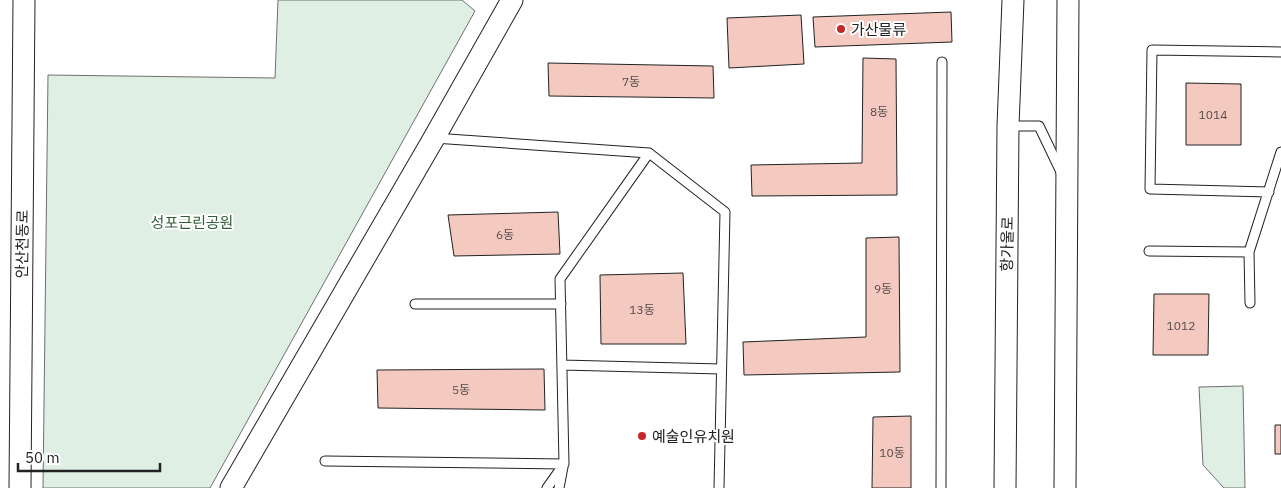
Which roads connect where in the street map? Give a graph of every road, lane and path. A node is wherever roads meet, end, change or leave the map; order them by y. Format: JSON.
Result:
{"nodes":[{"id":1,"x":24,"y":0,"type":"edge"},
{"id":2,"x":512,"y":0,"type":"edge"},
{"id":3,"x":1013,"y":0,"type":"edge"},
{"id":4,"x":1068,"y":0,"type":"edge"},
{"id":5,"x":1281,"y":52,"type":"edge"},
{"id":6,"x":942,"y":62,"type":"dead end"},
{"id":7,"x":1008,"y":126,"type":"junction"},
{"id":8,"x":434,"y":138,"type":"junction"},
{"id":9,"x":1281,"y":152,"type":"edge"},
{"id":10,"x":649,"y":153,"type":"junction"},
{"id":11,"x":1067,"y":186,"type":"junction"},
{"id":12,"x":1268,"y":192,"type":"junction"},
{"id":13,"x":1149,"y":250,"type":"dead end"},
{"id":14,"x":1249,"y":252,"type":"junction"},
{"id":15,"x":1250,"y":303,"type":"dead end"},
{"id":16,"x":415,"y":304,"type":"dead end"},
{"id":17,"x":561,"y":304,"type":"junction"},
{"id":18,"x":562,"y":365,"type":"junction"},
{"id":19,"x":721,"y":369,"type":"junction"},
{"id":20,"x":325,"y":461,"type":"dead end"},
{"id":21,"x":564,"y":464,"type":"junction"},
{"id":22,"x":20,"y":488,"type":"edge"},
{"id":23,"x":231,"y":488,"type":"edge"},
{"id":24,"x":547,"y":488,"type":"edge"},
{"id":25,"x":559,"y":488,"type":"edge"},
{"id":26,"x":719,"y":488,"type":"edge"},
{"id":27,"x":941,"y":488,"type":"edge"},
{"id":28,"x":1004,"y":488,"type":"edge"},
{"id":29,"x":1065,"y":488,"type":"edge"}],
"edges":[{"from":1,"to":22,"type":"street","name":"안산천동로"},
{"from":2,"to":8,"type":"street"},
{"from":3,"to":7,"type":"street","name":"항가울로"},
{"from":4,"to":11,"type":"street"},
{"from":5,"to":12,"type":"lane"},
{"from":6,"to":27,"type":"lane"},
{"from":7,"to":11,"type":"lane"},
{"from":7,"to":28,"type":"street","name":"항가울로"},
{"from":8,"to":10,"type":"lane"},
{"from":8,"to":23,"type":"street"},
{"from":9,"to":12,"type":"lane"},
{"from":10,"to":17,"type":"lane"},
{"from":10,"to":19,"type":"lane"},
{"from":11,"to":29,"type":"street"},
{"from":12,"to":14,"type":"lane"},
{"from":13,"to":14,"type":"lane"},
{"from":14,"to":15,"type":"lane"},
{"from":16,"to":17,"type":"lane"},
{"from":17,"to":18,"type":"lane"},
{"from":18,"to":19,"type":"lane"},
{"from":18,"to":21,"type":"lane"},
{"from":19,"to":26,"type":"lane"},
{"from":20,"to":21,"type":"lane"},
{"from":21,"to":24,"type":"lane"},
{"from":21,"to":25,"type":"lane"}]}
